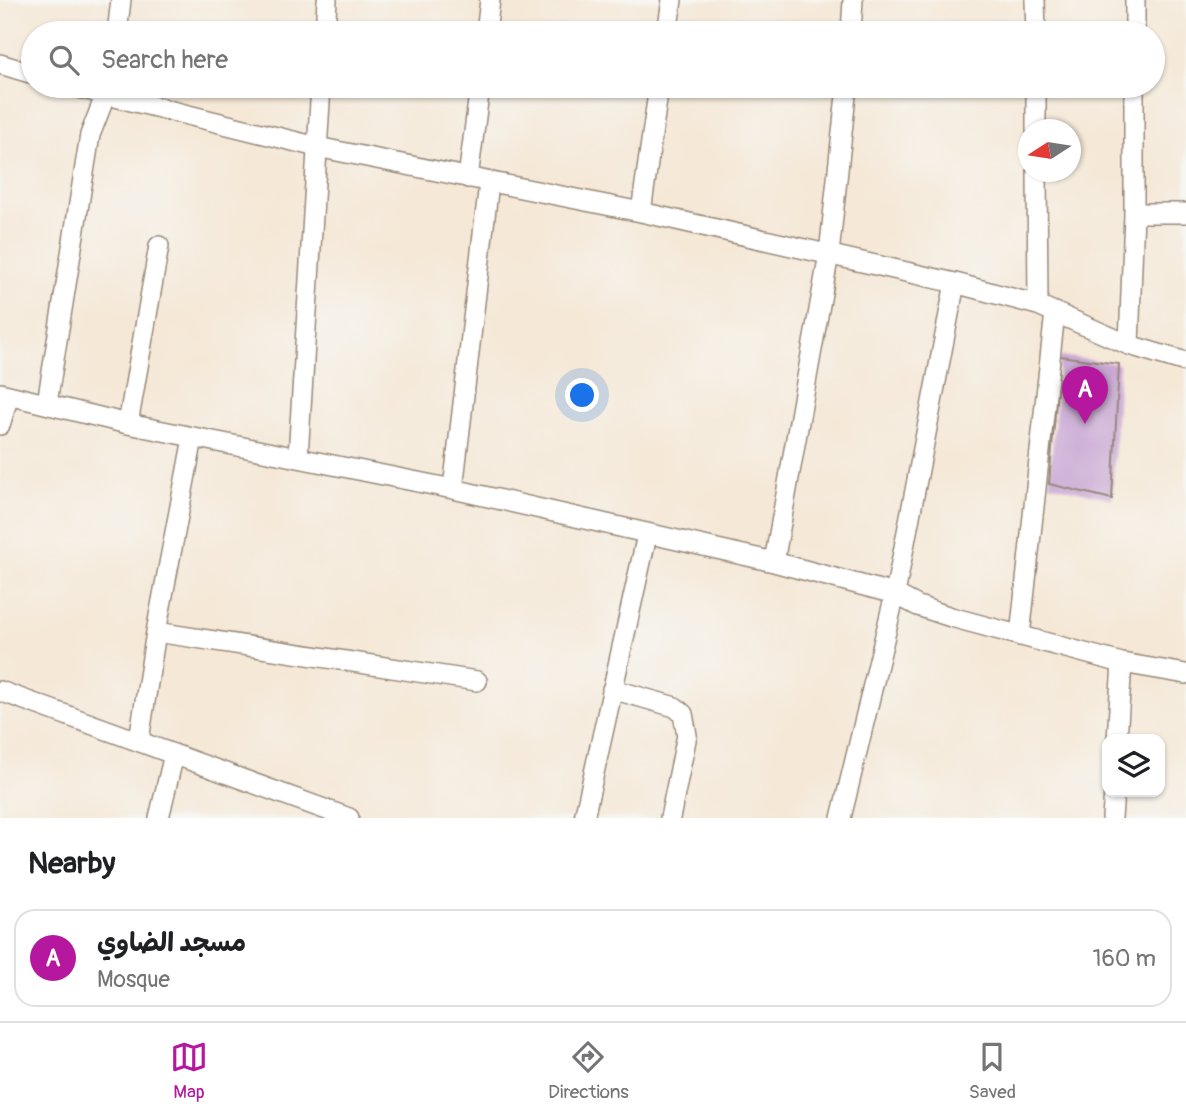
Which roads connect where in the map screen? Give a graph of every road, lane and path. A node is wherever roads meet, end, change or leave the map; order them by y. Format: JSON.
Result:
{"nodes":[{"id":1,"x":121,"y":0,"type":"edge"},
{"id":2,"x":327,"y":0,"type":"edge"},
{"id":3,"x":490,"y":0,"type":"edge"},
{"id":4,"x":672,"y":0,"type":"edge"},
{"id":5,"x":853,"y":0,"type":"edge"},
{"id":6,"x":1035,"y":0,"type":"edge"},
{"id":7,"x":1135,"y":0,"type":"edge"},
{"id":8,"x":118,"y":21,"type":"edge"},
{"id":9,"x":326,"y":21,"type":"edge"},
{"id":10,"x":487,"y":21,"type":"edge"},
{"id":11,"x":669,"y":21,"type":"edge"},
{"id":12,"x":852,"y":21,"type":"edge"},
{"id":13,"x":1035,"y":21,"type":"edge"},
{"id":14,"x":1135,"y":21,"type":"edge"},
{"id":15,"x":0,"y":64,"type":"edge"},
{"id":16,"x":21,"y":70,"type":"edge"},
{"id":17,"x":104,"y":98,"type":"edge"},
{"id":18,"x":134,"y":98,"type":"edge"},
{"id":19,"x":320,"y":98,"type":"edge"},
{"id":20,"x":478,"y":98,"type":"edge"},
{"id":21,"x":657,"y":98,"type":"edge"},
{"id":22,"x":846,"y":98,"type":"edge"},
{"id":23,"x":1036,"y":98,"type":"edge"},
{"id":24,"x":1134,"y":98,"type":"edge"},
{"id":25,"x":1036,"y":119,"type":"edge"},
{"id":26,"x":317,"y":146,"type":"junction"},
{"id":27,"x":468,"y":178,"type":"junction"},
{"id":28,"x":1038,"y":182,"type":"edge"},
{"id":29,"x":489,"y":183,"type":"junction"},
{"id":30,"x":640,"y":212,"type":"junction"},
{"id":31,"x":1186,"y":213,"type":"edge"},
{"id":32,"x":1134,"y":214,"type":"junction"},
{"id":33,"x":159,"y":246,"type":"dead end"},
{"id":34,"x":829,"y":254,"type":"junction"},
{"id":35,"x":955,"y":283,"type":"junction"},
{"id":36,"x":1047,"y":309,"type":"junction"},
{"id":37,"x":1129,"y":345,"type":"junction"},
{"id":38,"x":1186,"y":362,"type":"edge"},
{"id":39,"x":4,"y":394,"type":"edge"},
{"id":40,"x":47,"y":403,"type":"junction"},
{"id":41,"x":128,"y":424,"type":"junction"},
{"id":42,"x":0,"y":425,"type":"edge"},
{"id":43,"x":193,"y":438,"type":"junction"},
{"id":44,"x":298,"y":457,"type":"junction"},
{"id":45,"x":453,"y":489,"type":"junction"},
{"id":46,"x":647,"y":535,"type":"junction"},
{"id":47,"x":774,"y":562,"type":"junction"},
{"id":48,"x":895,"y":594,"type":"junction"},
{"id":49,"x":156,"y":632,"type":"junction"},
{"id":50,"x":1020,"y":636,"type":"junction"},
{"id":51,"x":1122,"y":663,"type":"junction"},
{"id":52,"x":1186,"y":674,"type":"edge"},
{"id":53,"x":477,"y":681,"type":"dead end"},
{"id":54,"x":612,"y":689,"type":"junction"},
{"id":55,"x":0,"y":691,"type":"edge"},
{"id":56,"x":1117,"y":734,"type":"edge"},
{"id":57,"x":139,"y":740,"type":"junction"},
{"id":58,"x":174,"y":754,"type":"junction"},
{"id":59,"x":1114,"y":797,"type":"edge"},
{"id":60,"x":159,"y":818,"type":"edge"},
{"id":61,"x":349,"y":818,"type":"edge"},
{"id":62,"x":584,"y":818,"type":"edge"},
{"id":63,"x":670,"y":818,"type":"edge"},
{"id":64,"x":841,"y":818,"type":"edge"},
{"id":65,"x":1112,"y":818,"type":"edge"}],
"edges":[{"from":1,"to":8,"type":"street"},
{"from":2,"to":9,"type":"street"},
{"from":3,"to":10,"type":"street"},
{"from":4,"to":11,"type":"street"},
{"from":5,"to":12,"type":"street"},
{"from":6,"to":13,"type":"street"},
{"from":7,"to":14,"type":"street"},
{"from":15,"to":16,"type":"street"},
{"from":17,"to":40,"type":"street"},
{"from":18,"to":26,"type":"street"},
{"from":19,"to":26,"type":"street"},
{"from":20,"to":27,"type":"street"},
{"from":21,"to":30,"type":"street"},
{"from":22,"to":34,"type":"street"},
{"from":23,"to":25,"type":"street"},
{"from":24,"to":32,"type":"street"},
{"from":26,"to":27,"type":"street"},
{"from":26,"to":44,"type":"street"},
{"from":27,"to":29,"type":"street"},
{"from":28,"to":36,"type":"street"},
{"from":29,"to":30,"type":"street"},
{"from":29,"to":45,"type":"street"},
{"from":30,"to":34,"type":"street"},
{"from":31,"to":32,"type":"street"},
{"from":32,"to":37,"type":"street"},
{"from":33,"to":41,"type":"street"},
{"from":34,"to":35,"type":"street"},
{"from":34,"to":47,"type":"street"},
{"from":35,"to":36,"type":"street"},
{"from":35,"to":48,"type":"street"},
{"from":36,"to":37,"type":"street"},
{"from":36,"to":50,"type":"street"},
{"from":37,"to":38,"type":"street"},
{"from":39,"to":40,"type":"street"},
{"from":39,"to":42,"type":"street"},
{"from":40,"to":41,"type":"street"},
{"from":41,"to":43,"type":"street"},
{"from":43,"to":44,"type":"street"},
{"from":43,"to":49,"type":"street"},
{"from":44,"to":45,"type":"street"},
{"from":45,"to":46,"type":"street"},
{"from":46,"to":47,"type":"street"},
{"from":46,"to":54,"type":"street"},
{"from":47,"to":48,"type":"street"},
{"from":48,"to":50,"type":"street"},
{"from":48,"to":64,"type":"street"},
{"from":49,"to":53,"type":"street"},
{"from":49,"to":57,"type":"street"},
{"from":50,"to":51,"type":"street"},
{"from":51,"to":52,"type":"street"},
{"from":51,"to":56,"type":"street"},
{"from":54,"to":62,"type":"street"},
{"from":54,"to":63,"type":"street"},
{"from":55,"to":57,"type":"street"},
{"from":57,"to":58,"type":"street"},
{"from":58,"to":60,"type":"street"},
{"from":58,"to":61,"type":"street"},
{"from":59,"to":65,"type":"street"}]}
